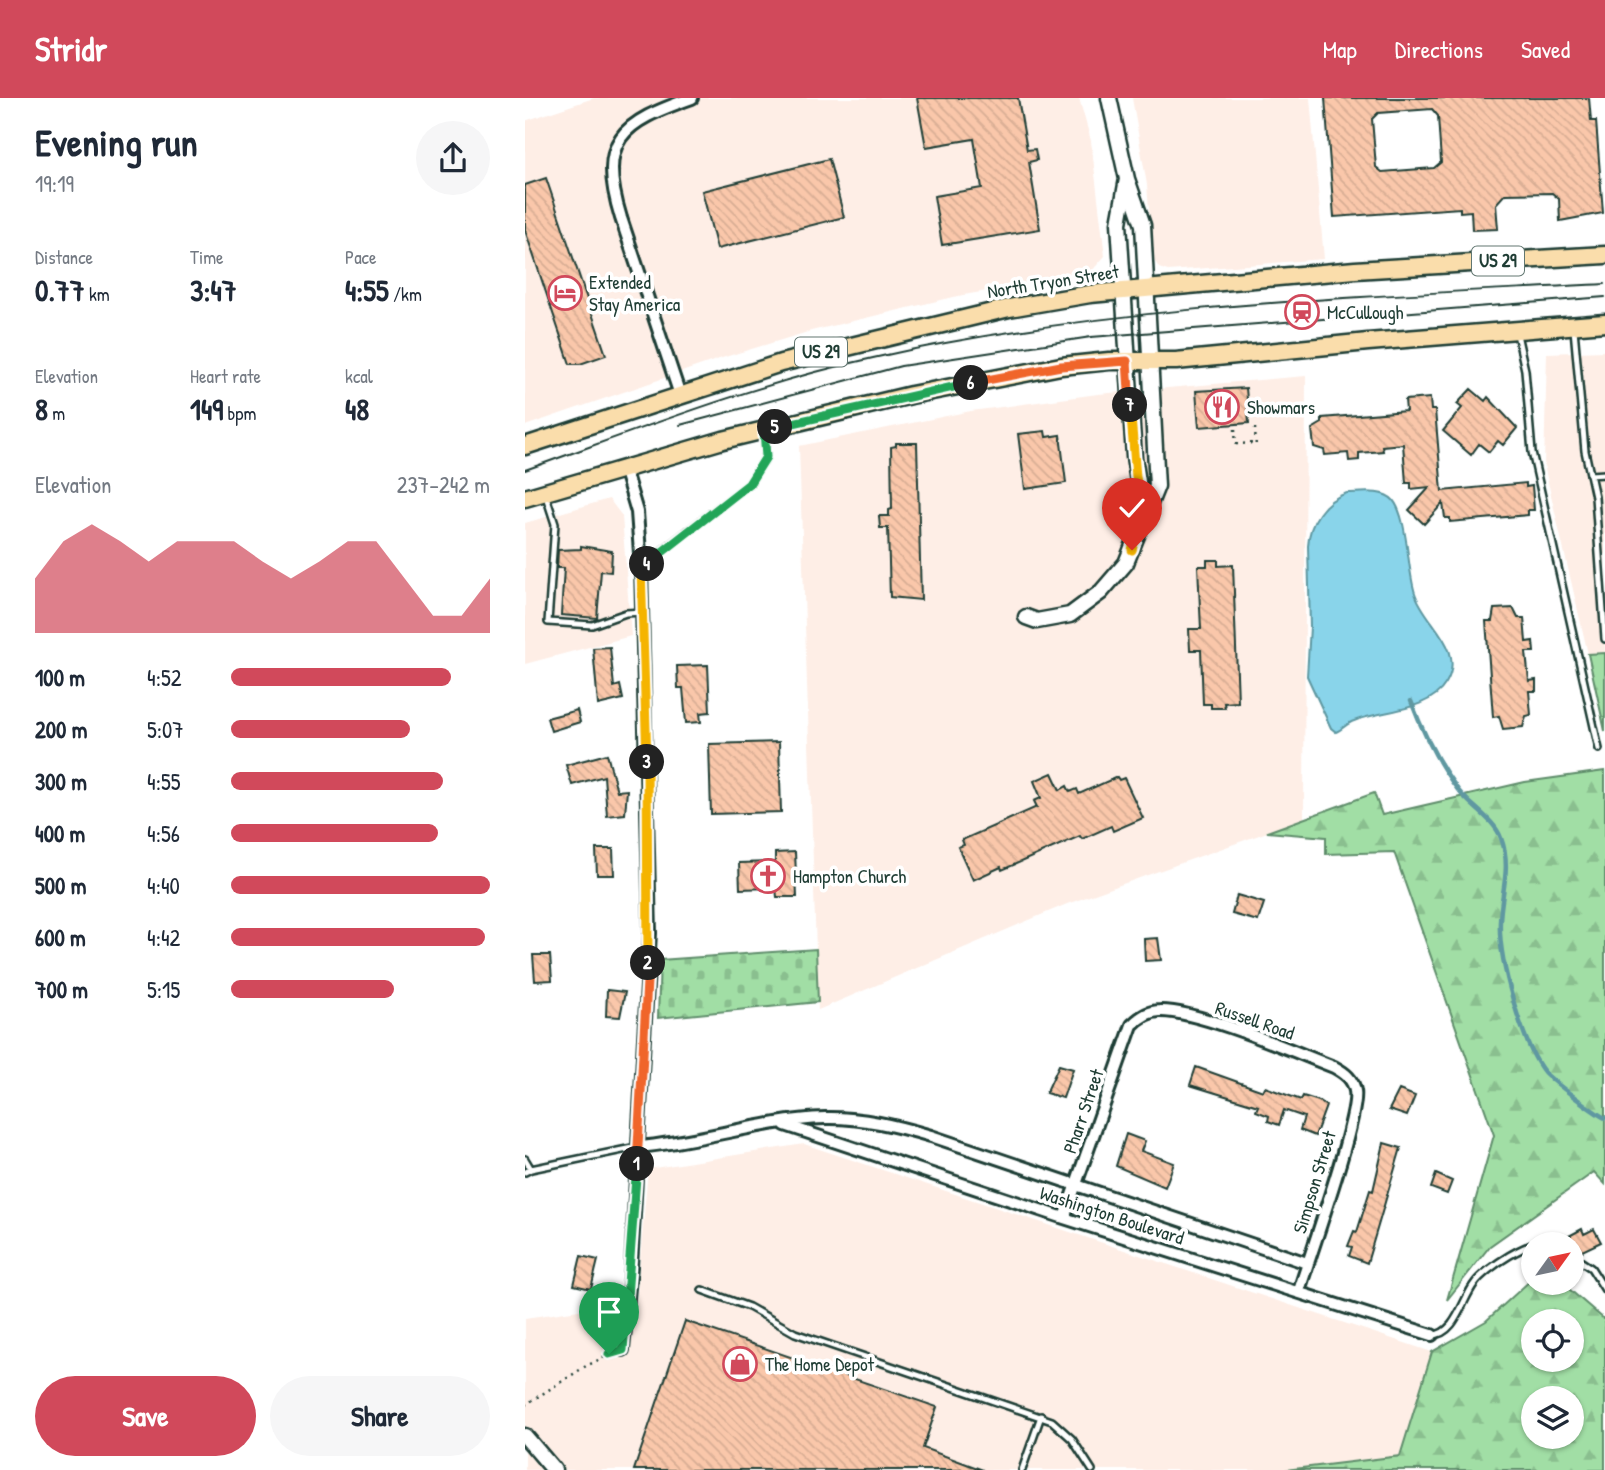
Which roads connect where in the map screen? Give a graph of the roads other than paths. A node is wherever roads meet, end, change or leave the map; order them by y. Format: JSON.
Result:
{"nodes":[{"id":1,"x":692,"y":98,"type":"edge"},
{"id":2,"x":1109,"y":98,"type":"edge"},
{"id":3,"x":1126,"y":179,"type":"junction"},
{"id":4,"x":1605,"y":255,"type":"edge"},
{"id":5,"x":1146,"y":289,"type":"junction"},
{"id":6,"x":1125,"y":291,"type":"junction"},
{"id":7,"x":1605,"y":323,"type":"edge"},
{"id":8,"x":1573,"y":325,"type":"junction"},
{"id":9,"x":1517,"y":330,"type":"junction"},
{"id":10,"x":1127,"y":361,"type":"junction"},
{"id":11,"x":1150,"y":361,"type":"junction"},
{"id":12,"x":680,"y":395,"type":"junction"},
{"id":13,"x":764,"y":430,"type":"junction"},
{"id":14,"x":525,"y":446,"type":"edge"},
{"id":15,"x":624,"y":468,"type":"junction"},
{"id":16,"x":1605,"y":474,"type":"edge"},
{"id":17,"x":1590,"y":475,"type":"junction"},
{"id":18,"x":545,"y":492,"type":"junction"},
{"id":19,"x":525,"y":498,"type":"edge"},
{"id":20,"x":1143,"y":513,"type":"junction"},
{"id":21,"x":641,"y":567,"type":"junction"},
{"id":22,"x":643,"y":612,"type":"junction"},
{"id":23,"x":1026,"y":617,"type":"dead end"},
{"id":24,"x":1605,"y":639,"type":"edge"},
{"id":25,"x":1599,"y":749,"type":"dead end"},
{"id":26,"x":1141,"y":1017,"type":"joint"},
{"id":27,"x":1352,"y":1082,"type":"joint"},
{"id":28,"x":782,"y":1124,"type":"junction"},
{"id":29,"x":638,"y":1147,"type":"junction"},
{"id":30,"x":525,"y":1159,"type":"edge"},
{"id":31,"x":528,"y":1170,"type":"edge"},
{"id":32,"x":1076,"y":1185,"type":"junction"},
{"id":33,"x":1064,"y":1219,"type":"junction"},
{"id":34,"x":1521,"y":1251,"type":"edge"},
{"id":35,"x":1584,"y":1263,"type":"edge"},
{"id":36,"x":1307,"y":1264,"type":"junction"},
{"id":37,"x":702,"y":1290,"type":"dead end"},
{"id":38,"x":1605,"y":1290,"type":"edge"},
{"id":39,"x":1299,"y":1291,"type":"junction"},
{"id":40,"x":1432,"y":1335,"type":"joint"},
{"id":41,"x":623,"y":1350,"type":"road end"},
{"id":42,"x":1041,"y":1416,"type":"junction"},
{"id":43,"x":525,"y":1436,"type":"edge"},
{"id":44,"x":554,"y":1470,"type":"edge"},
{"id":45,"x":1022,"y":1470,"type":"edge"},
{"id":46,"x":1092,"y":1470,"type":"edge"}],
"edges":[{"from":1,"to":12,"type":"street"},
{"from":2,"to":3,"type":"street"},
{"from":3,"to":5,"type":"street"},
{"from":3,"to":6,"type":"street"},
{"from":4,"to":5,"type":"main road","name":"North Tryon Street","number":"US 29"},
{"from":5,"to":6,"type":"main road","name":"North Tryon Street","number":"US 29"},
{"from":5,"to":11,"type":"street"},
{"from":6,"to":10,"type":"street"},
{"from":6,"to":12,"type":"main road","name":"North Tryon Street","number":"US 29"},
{"from":7,"to":8,"type":"main road"},
{"from":8,"to":9,"type":"main road"},
{"from":8,"to":17,"type":"lane"},
{"from":9,"to":11,"type":"main road"},
{"from":9,"to":25,"type":"lane"},
{"from":10,"to":11,"type":"main road"},
{"from":10,"to":13,"type":"main road"},
{"from":10,"to":20,"type":"street"},
{"from":11,"to":20,"type":"street"},
{"from":12,"to":14,"type":"main road","name":"North Tryon Street","number":"US 29"},
{"from":13,"to":15,"type":"main road"},
{"from":13,"to":21,"type":"lane"},
{"from":15,"to":18,"type":"main road"},
{"from":15,"to":21,"type":"street"},
{"from":16,"to":17,"type":"lane"},
{"from":17,"to":24,"type":"lane"},
{"from":18,"to":19,"type":"main road"},
{"from":18,"to":22,"type":"lane"},
{"from":20,"to":23,"type":"street"},
{"from":21,"to":22,"type":"street"},
{"from":22,"to":29,"type":"street"},
{"from":26,"to":27,"type":"street","name":"Russell Road"},
{"from":26,"to":32,"type":"street","name":"Pharr Street"},
{"from":27,"to":36,"type":"street","name":"Simpson Street"},
{"from":28,"to":29,"type":"street","name":"Washington Boulevard"},
{"from":28,"to":32,"type":"street","name":"Washington Boulevard"},
{"from":28,"to":33,"type":"street","name":"Washington Boulevard"},
{"from":29,"to":31,"type":"lane"},
{"from":29,"to":41,"type":"street"},
{"from":30,"to":31,"type":"lane"},
{"from":32,"to":33,"type":"street","name":"Pharr Street"},
{"from":32,"to":36,"type":"street","name":"Washington Boulevard"},
{"from":33,"to":39,"type":"street","name":"Washington Boulevard"},
{"from":34,"to":40,"type":"lane"},
{"from":35,"to":38,"type":"lane"},
{"from":36,"to":39,"type":"street","name":"Simpson Street"},
{"from":37,"to":42,"type":"lane"},
{"from":39,"to":40,"type":"street","name":"Washington Boulevard"},
{"from":42,"to":45,"type":"lane"},
{"from":42,"to":46,"type":"lane"},
{"from":43,"to":44,"type":"street"}]}
